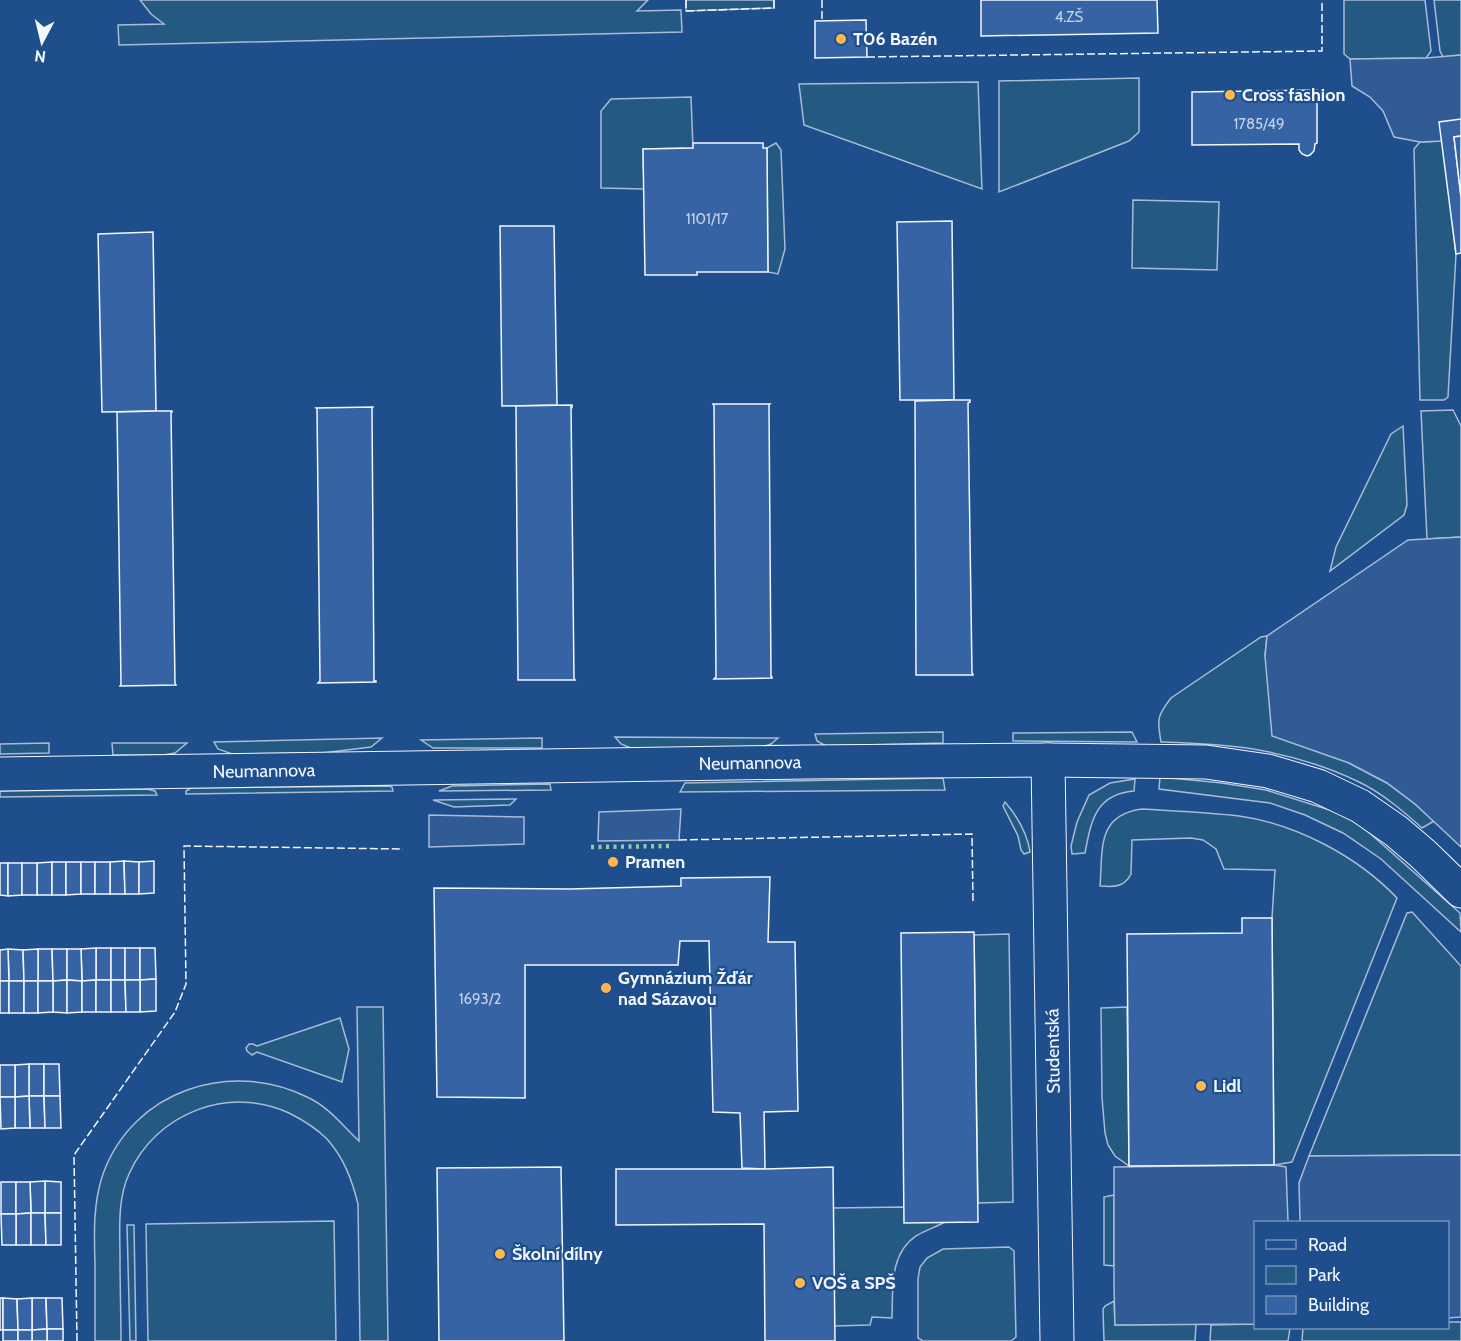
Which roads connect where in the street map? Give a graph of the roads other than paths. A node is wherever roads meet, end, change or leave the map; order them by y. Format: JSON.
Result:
{"nodes":[{"id":1,"x":1048,"y":760,"type":"junction"},
{"id":2,"x":0,"y":774,"type":"edge"},
{"id":3,"x":1461,"y":891,"type":"edge"},
{"id":4,"x":1058,"y":1341,"type":"edge"}],
"edges":[{"from":1,"to":2,"type":"street","name":"Neumannova"},
{"from":1,"to":3,"type":"street","name":"Neumannova"},
{"from":1,"to":4,"type":"street","name":"Studentská"}]}
